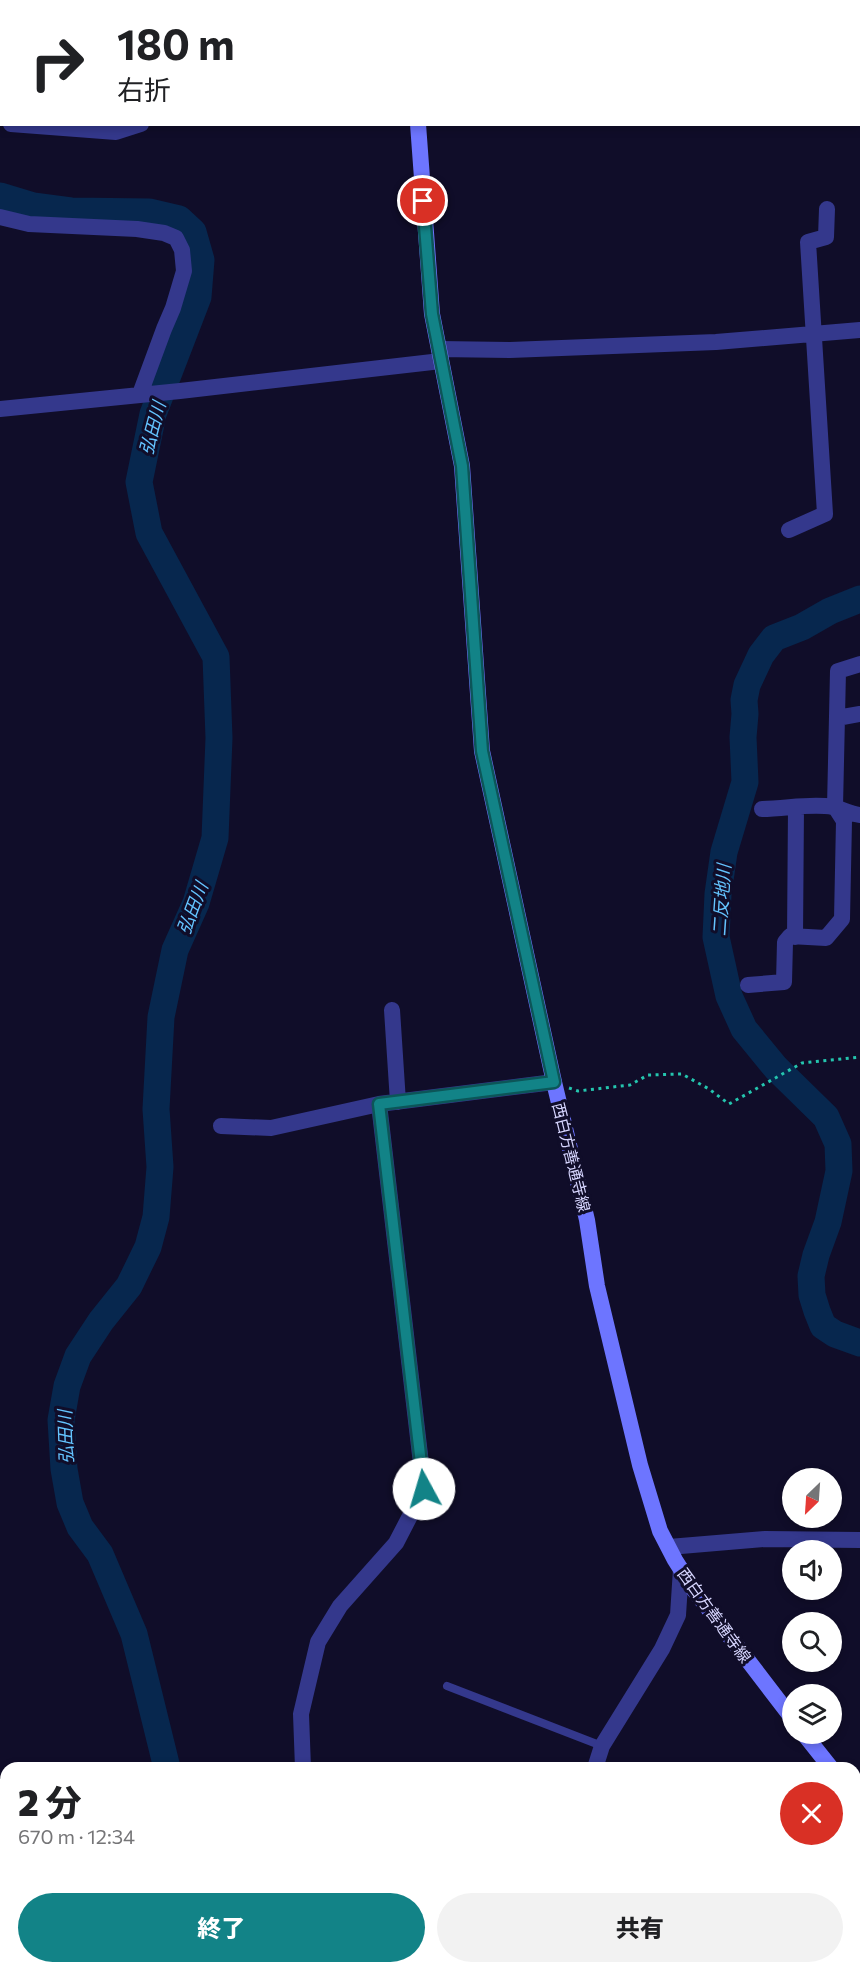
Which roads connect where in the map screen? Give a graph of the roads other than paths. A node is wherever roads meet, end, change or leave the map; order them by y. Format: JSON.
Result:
{"nodes":[{"id":1,"x":37,"y":126,"type":"edge"},
{"id":2,"x":135,"y":126,"type":"edge"},
{"id":3,"x":418,"y":126,"type":"edge"},
{"id":4,"x":827,"y":209,"type":"dead end"},
{"id":5,"x":0,"y":217,"type":"edge"},
{"id":6,"x":860,"y":330,"type":"edge"},
{"id":7,"x":814,"y":334,"type":"junction"},
{"id":8,"x":440,"y":355,"type":"junction"},
{"id":9,"x":142,"y":394,"type":"junction"},
{"id":10,"x":0,"y":409,"type":"edge"},
{"id":11,"x":789,"y":530,"type":"dead end"},
{"id":12,"x":860,"y":664,"type":"edge"},
{"id":13,"x":860,"y":714,"type":"edge"},
{"id":14,"x":837,"y":718,"type":"junction"},
{"id":15,"x":796,"y":807,"type":"junction"},
{"id":16,"x":835,"y":807,"type":"junction"},
{"id":17,"x":762,"y":809,"type":"dead end"},
{"id":18,"x":860,"y":814,"type":"edge"},
{"id":19,"x":851,"y":882,"type":"edge"},
{"id":20,"x":795,"y":937,"type":"junction"},
{"id":21,"x":748,"y":985,"type":"dead end"},
{"id":22,"x":392,"y":1010,"type":"dead end"},
{"id":23,"x":554,"y":1082,"type":"junction"},
{"id":24,"x":398,"y":1102,"type":"junction"},
{"id":25,"x":379,"y":1104,"type":"junction"},
{"id":26,"x":221,"y":1126,"type":"dead end"},
{"id":27,"x":860,"y":1540,"type":"edge"},
{"id":28,"x":669,"y":1547,"type":"junction"},
{"id":29,"x":681,"y":1569,"type":"junction"},
{"id":30,"x":447,"y":1686,"type":"dead end"},
{"id":31,"x":782,"y":1705,"type":"edge"},
{"id":32,"x":812,"y":1744,"type":"edge"},
{"id":33,"x":602,"y":1746,"type":"junction"},
{"id":34,"x":303,"y":1762,"type":"edge"},
{"id":35,"x":597,"y":1762,"type":"edge"},
{"id":36,"x":826,"y":1762,"type":"edge"}],
"edges":[{"from":1,"to":2,"type":"street"},
{"from":3,"to":8,"type":"main road","name":"西白方善通寺線"},
{"from":4,"to":7,"type":"street"},
{"from":5,"to":9,"type":"street"},
{"from":6,"to":7,"type":"street"},
{"from":7,"to":8,"type":"street"},
{"from":7,"to":11,"type":"street"},
{"from":8,"to":9,"type":"street"},
{"from":8,"to":23,"type":"main road","name":"西白方善通寺線"},
{"from":9,"to":10,"type":"street"},
{"from":12,"to":14,"type":"street"},
{"from":13,"to":14,"type":"street"},
{"from":14,"to":16,"type":"street"},
{"from":15,"to":16,"type":"street"},
{"from":15,"to":17,"type":"street"},
{"from":15,"to":20,"type":"street"},
{"from":16,"to":18,"type":"street"},
{"from":16,"to":19,"type":"street"},
{"from":19,"to":20,"type":"street"},
{"from":20,"to":21,"type":"street"},
{"from":22,"to":24,"type":"street"},
{"from":23,"to":24,"type":"street"},
{"from":23,"to":28,"type":"main road","name":"西白方善通寺線"},
{"from":24,"to":25,"type":"street"},
{"from":25,"to":26,"type":"street"},
{"from":25,"to":34,"type":"street"},
{"from":27,"to":28,"type":"street"},
{"from":28,"to":29,"type":"main road","name":"西白方善通寺線"},
{"from":29,"to":31,"type":"main road","name":"西白方善通寺線"},
{"from":29,"to":33,"type":"street"},
{"from":30,"to":33,"type":"lane"},
{"from":32,"to":36,"type":"main road"},
{"from":33,"to":35,"type":"street"}]}
